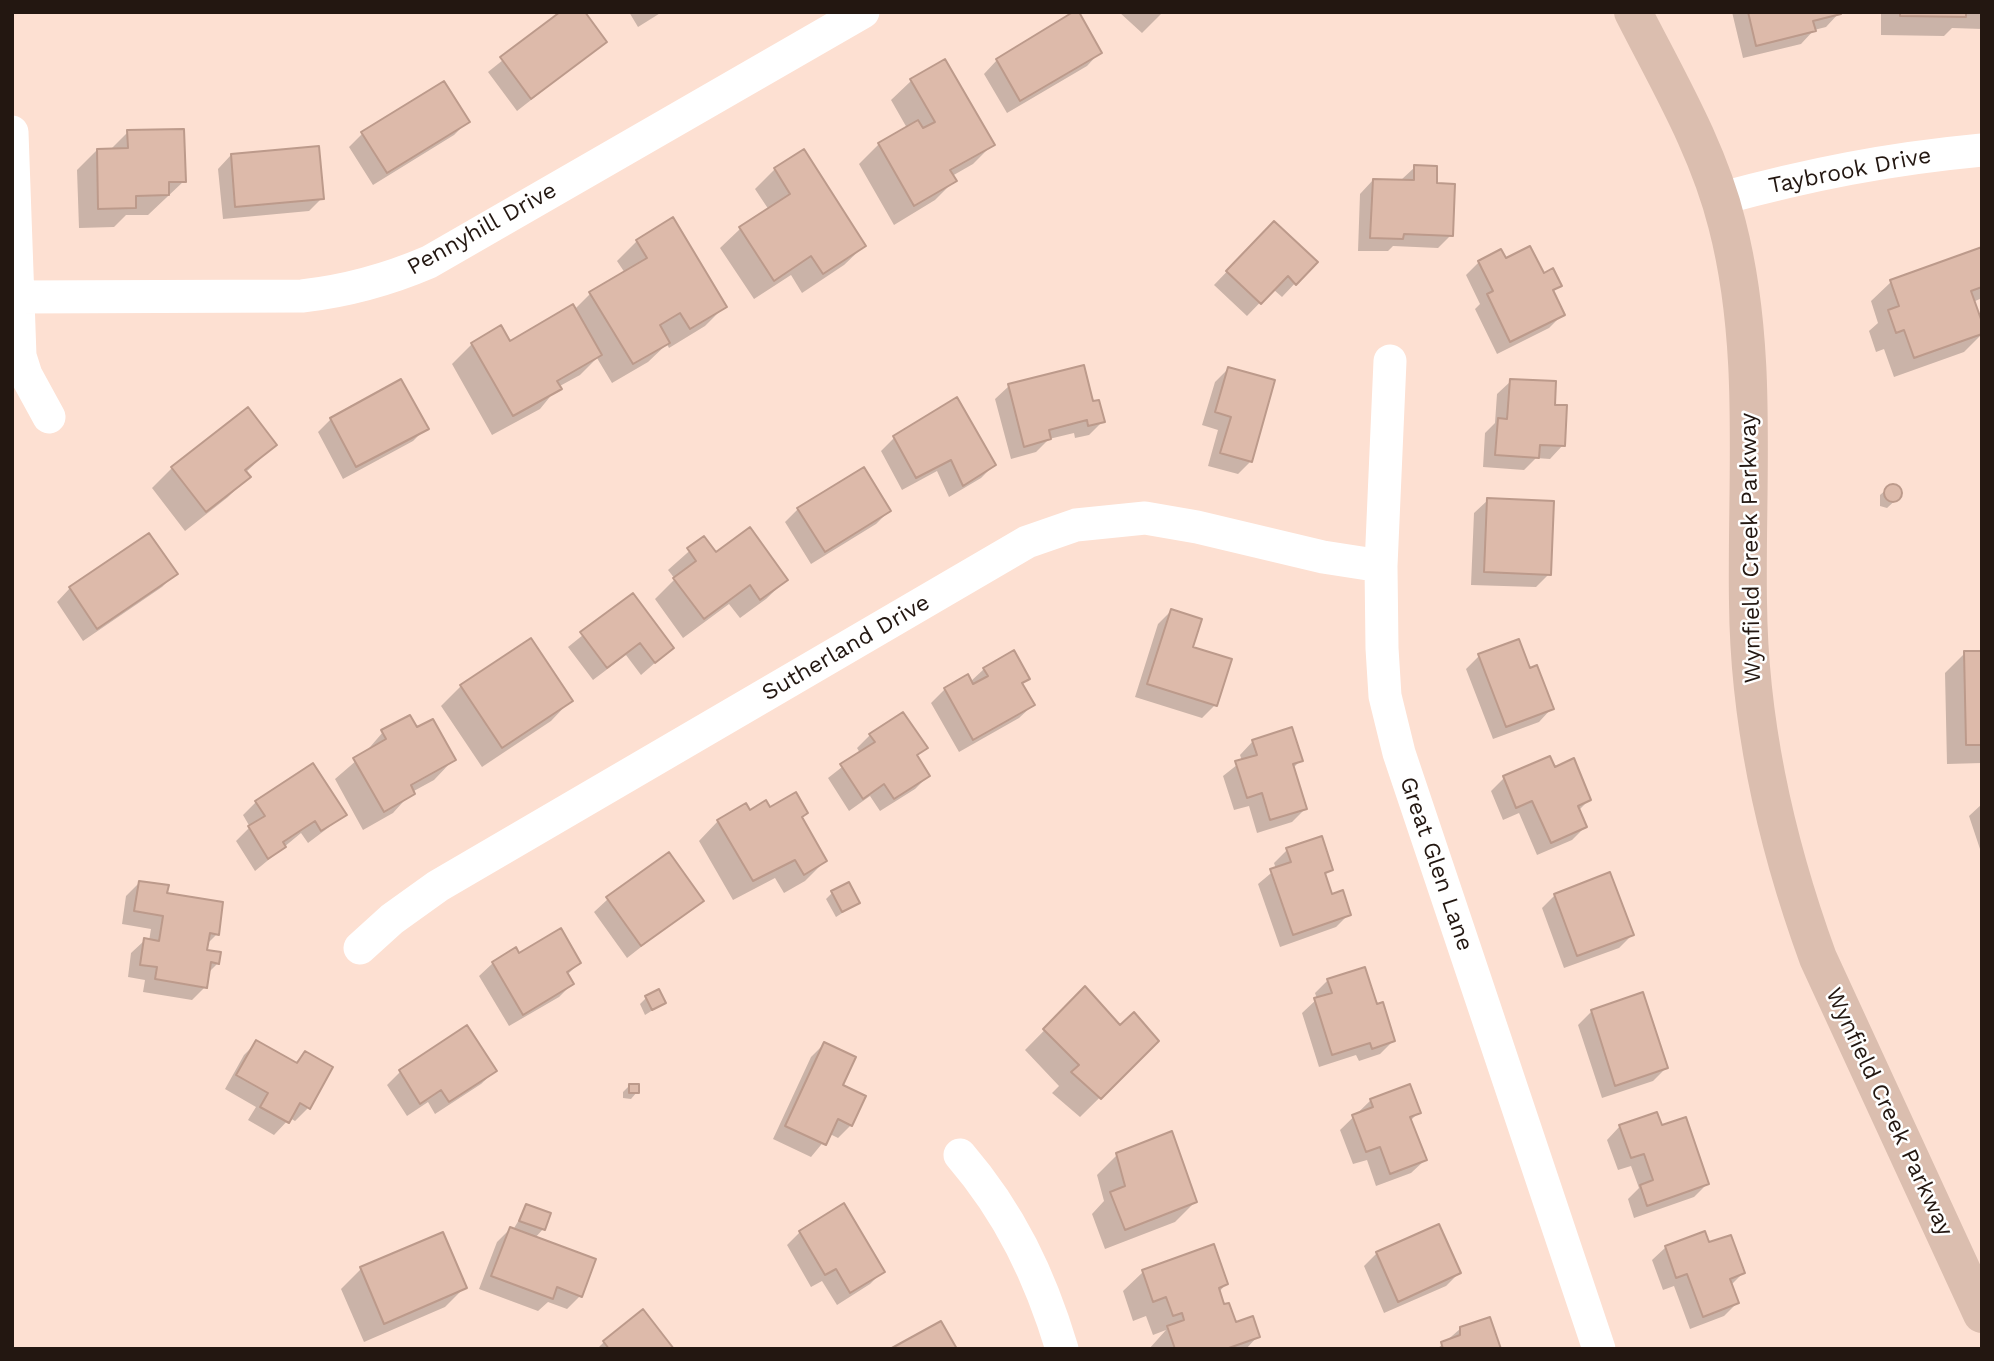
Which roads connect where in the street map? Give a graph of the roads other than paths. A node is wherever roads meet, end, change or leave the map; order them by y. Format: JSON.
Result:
{"nodes":[{"id":1,"x":863,"y":12,"type":"edge"},
{"id":2,"x":1633,"y":12,"type":"edge"},
{"id":3,"x":12,"y":132,"type":"edge"},
{"id":4,"x":1982,"y":150,"type":"edge"},
{"id":5,"x":1719,"y":199,"type":"junction"},
{"id":6,"x":16,"y":297,"type":"junction"},
{"id":7,"x":1390,"y":361,"type":"dead end"},
{"id":8,"x":49,"y":417,"type":"dead end"},
{"id":9,"x":1381,"y":566,"type":"junction"},
{"id":10,"x":360,"y":948,"type":"dead end"},
{"id":11,"x":960,"y":1155,"type":"dead end"},
{"id":12,"x":1982,"y":1314,"type":"edge"},
{"id":13,"x":1062,"y":1349,"type":"edge"},
{"id":14,"x":1599,"y":1349,"type":"edge"}],
"edges":[{"from":1,"to":6,"type":"street","name":"Pennyhill Drive"},
{"from":2,"to":5,"type":"street","name":"Wynfield Creek Parkway"},
{"from":3,"to":6,"type":"street"},
{"from":4,"to":5,"type":"street","name":"Taybrook Drive"},
{"from":5,"to":12,"type":"street","name":"Wynfield Creek Parkway"},
{"from":6,"to":8,"type":"street"},
{"from":7,"to":9,"type":"street","name":"Great Glen Lane"},
{"from":9,"to":10,"type":"street","name":"Sutherland Drive"},
{"from":9,"to":14,"type":"street","name":"Great Glen Lane"},
{"from":11,"to":13,"type":"street"}]}
